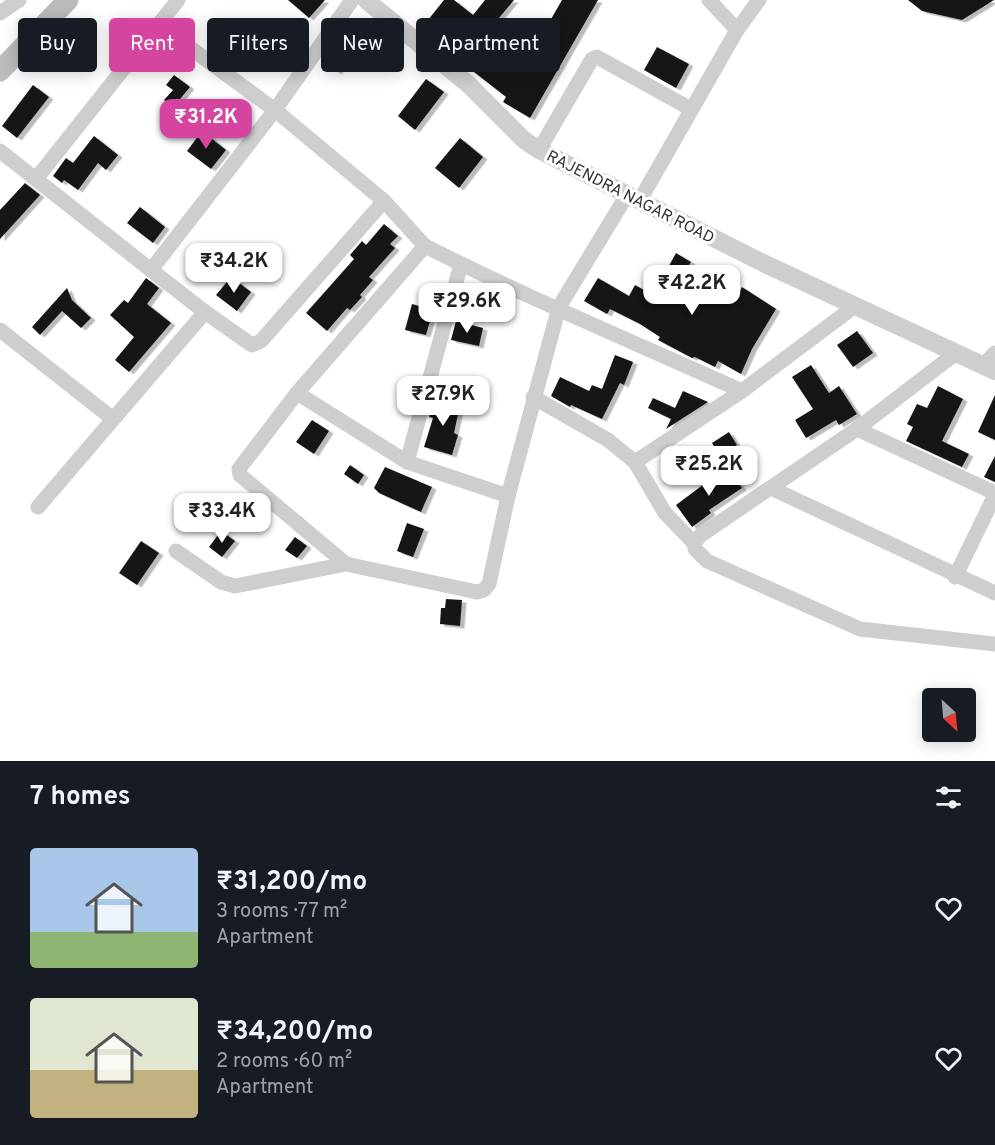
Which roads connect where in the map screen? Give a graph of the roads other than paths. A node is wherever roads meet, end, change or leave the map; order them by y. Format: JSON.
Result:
{"nodes":[{"id":1,"x":19,"y":0,"type":"edge"},
{"id":2,"x":68,"y":0,"type":"edge"},
{"id":3,"x":178,"y":0,"type":"edge"},
{"id":4,"x":352,"y":0,"type":"edge"},
{"id":5,"x":366,"y":0,"type":"edge"},
{"id":6,"x":709,"y":0,"type":"edge"},
{"id":7,"x":759,"y":0,"type":"edge"},
{"id":8,"x":0,"y":13,"type":"edge"},
{"id":9,"x":164,"y":18,"type":"edge"},
{"id":10,"x":737,"y":30,"type":"junction"},
{"id":11,"x":195,"y":51,"type":"edge"},
{"id":12,"x":0,"y":71,"type":"edge"},
{"id":13,"x":121,"y":72,"type":"edge"},
{"id":14,"x":692,"y":109,"type":"junction"},
{"id":15,"x":276,"y":110,"type":"junction"},
{"id":16,"x":539,"y":150,"type":"junction"},
{"id":17,"x":0,"y":152,"type":"edge"},
{"id":18,"x":36,"y":179,"type":"junction"},
{"id":19,"x":634,"y":198,"type":"junction"},
{"id":20,"x":384,"y":201,"type":"junction"},
{"id":21,"x":424,"y":246,"type":"junction"},
{"id":22,"x":461,"y":264,"type":"junction"},
{"id":23,"x":151,"y":270,"type":"junction"},
{"id":24,"x":855,"y":306,"type":"junction"},
{"id":25,"x":559,"y":307,"type":"junction"},
{"id":26,"x":205,"y":312,"type":"junction"},
{"id":27,"x":0,"y":330,"type":"edge"},
{"id":28,"x":956,"y":353,"type":"junction"},
{"id":29,"x":991,"y":363,"type":"edge"},
{"id":30,"x":742,"y":391,"type":"junction"},
{"id":31,"x":297,"y":393,"type":"junction"},
{"id":32,"x":533,"y":397,"type":"junction"},
{"id":33,"x":112,"y":419,"type":"junction"},
{"id":34,"x":857,"y":429,"type":"junction"},
{"id":35,"x":408,"y":462,"type":"junction"},
{"id":36,"x":635,"y":462,"type":"junction"},
{"id":37,"x":771,"y":488,"type":"junction"},
{"id":38,"x":995,"y":494,"type":"edge"},
{"id":39,"x":508,"y":496,"type":"junction"},
{"id":40,"x":38,"y":507,"type":"dead end"},
{"id":41,"x":694,"y":543,"type":"junction"},
{"id":42,"x":176,"y":551,"type":"dead end"},
{"id":43,"x":346,"y":564,"type":"junction"},
{"id":44,"x":955,"y":577,"type":"junction"},
{"id":45,"x":995,"y":593,"type":"edge"},
{"id":46,"x":995,"y":644,"type":"edge"}],
"edges":[{"from":1,"to":8,"type":"street"},
{"from":2,"to":12,"type":"main road"},
{"from":3,"to":9,"type":"street"},
{"from":4,"to":15,"type":"street"},
{"from":5,"to":16,"type":"street","name":"RAJENDRA NAGAR ROAD"},
{"from":6,"to":10,"type":"street"},
{"from":7,"to":10,"type":"street"},
{"from":10,"to":14,"type":"street"},
{"from":11,"to":15,"type":"street"},
{"from":13,"to":18,"type":"street"},
{"from":14,"to":16,"type":"street"},
{"from":14,"to":19,"type":"street"},
{"from":15,"to":20,"type":"street"},
{"from":15,"to":23,"type":"street"},
{"from":16,"to":19,"type":"street","name":"RAJENDRA NAGAR ROAD"},
{"from":17,"to":18,"type":"street"},
{"from":18,"to":23,"type":"street"},
{"from":19,"to":24,"type":"street","name":"RAJENDRA NAGAR ROAD"},
{"from":19,"to":25,"type":"street"},
{"from":20,"to":21,"type":"street"},
{"from":20,"to":26,"type":"street"},
{"from":21,"to":22,"type":"street"},
{"from":21,"to":31,"type":"street"},
{"from":22,"to":25,"type":"street"},
{"from":22,"to":35,"type":"street"},
{"from":23,"to":26,"type":"street"},
{"from":24,"to":28,"type":"street","name":"RAJENDRA NAGAR ROAD"},
{"from":24,"to":30,"type":"street"},
{"from":25,"to":30,"type":"street"},
{"from":25,"to":32,"type":"street"},
{"from":26,"to":33,"type":"street"},
{"from":27,"to":33,"type":"street"},
{"from":28,"to":29,"type":"street","name":"RAJENDRA NAGAR ROAD"},
{"from":28,"to":34,"type":"street"},
{"from":30,"to":36,"type":"street"},
{"from":31,"to":35,"type":"street"},
{"from":31,"to":43,"type":"street"},
{"from":32,"to":36,"type":"street"},
{"from":32,"to":39,"type":"street"},
{"from":33,"to":40,"type":"street"},
{"from":34,"to":37,"type":"street"},
{"from":34,"to":38,"type":"street"},
{"from":35,"to":39,"type":"street"},
{"from":36,"to":41,"type":"street"},
{"from":37,"to":41,"type":"street"},
{"from":37,"to":44,"type":"street"},
{"from":38,"to":44,"type":"street"},
{"from":39,"to":43,"type":"street"},
{"from":41,"to":46,"type":"street"},
{"from":42,"to":43,"type":"street"},
{"from":44,"to":45,"type":"street"}]}
